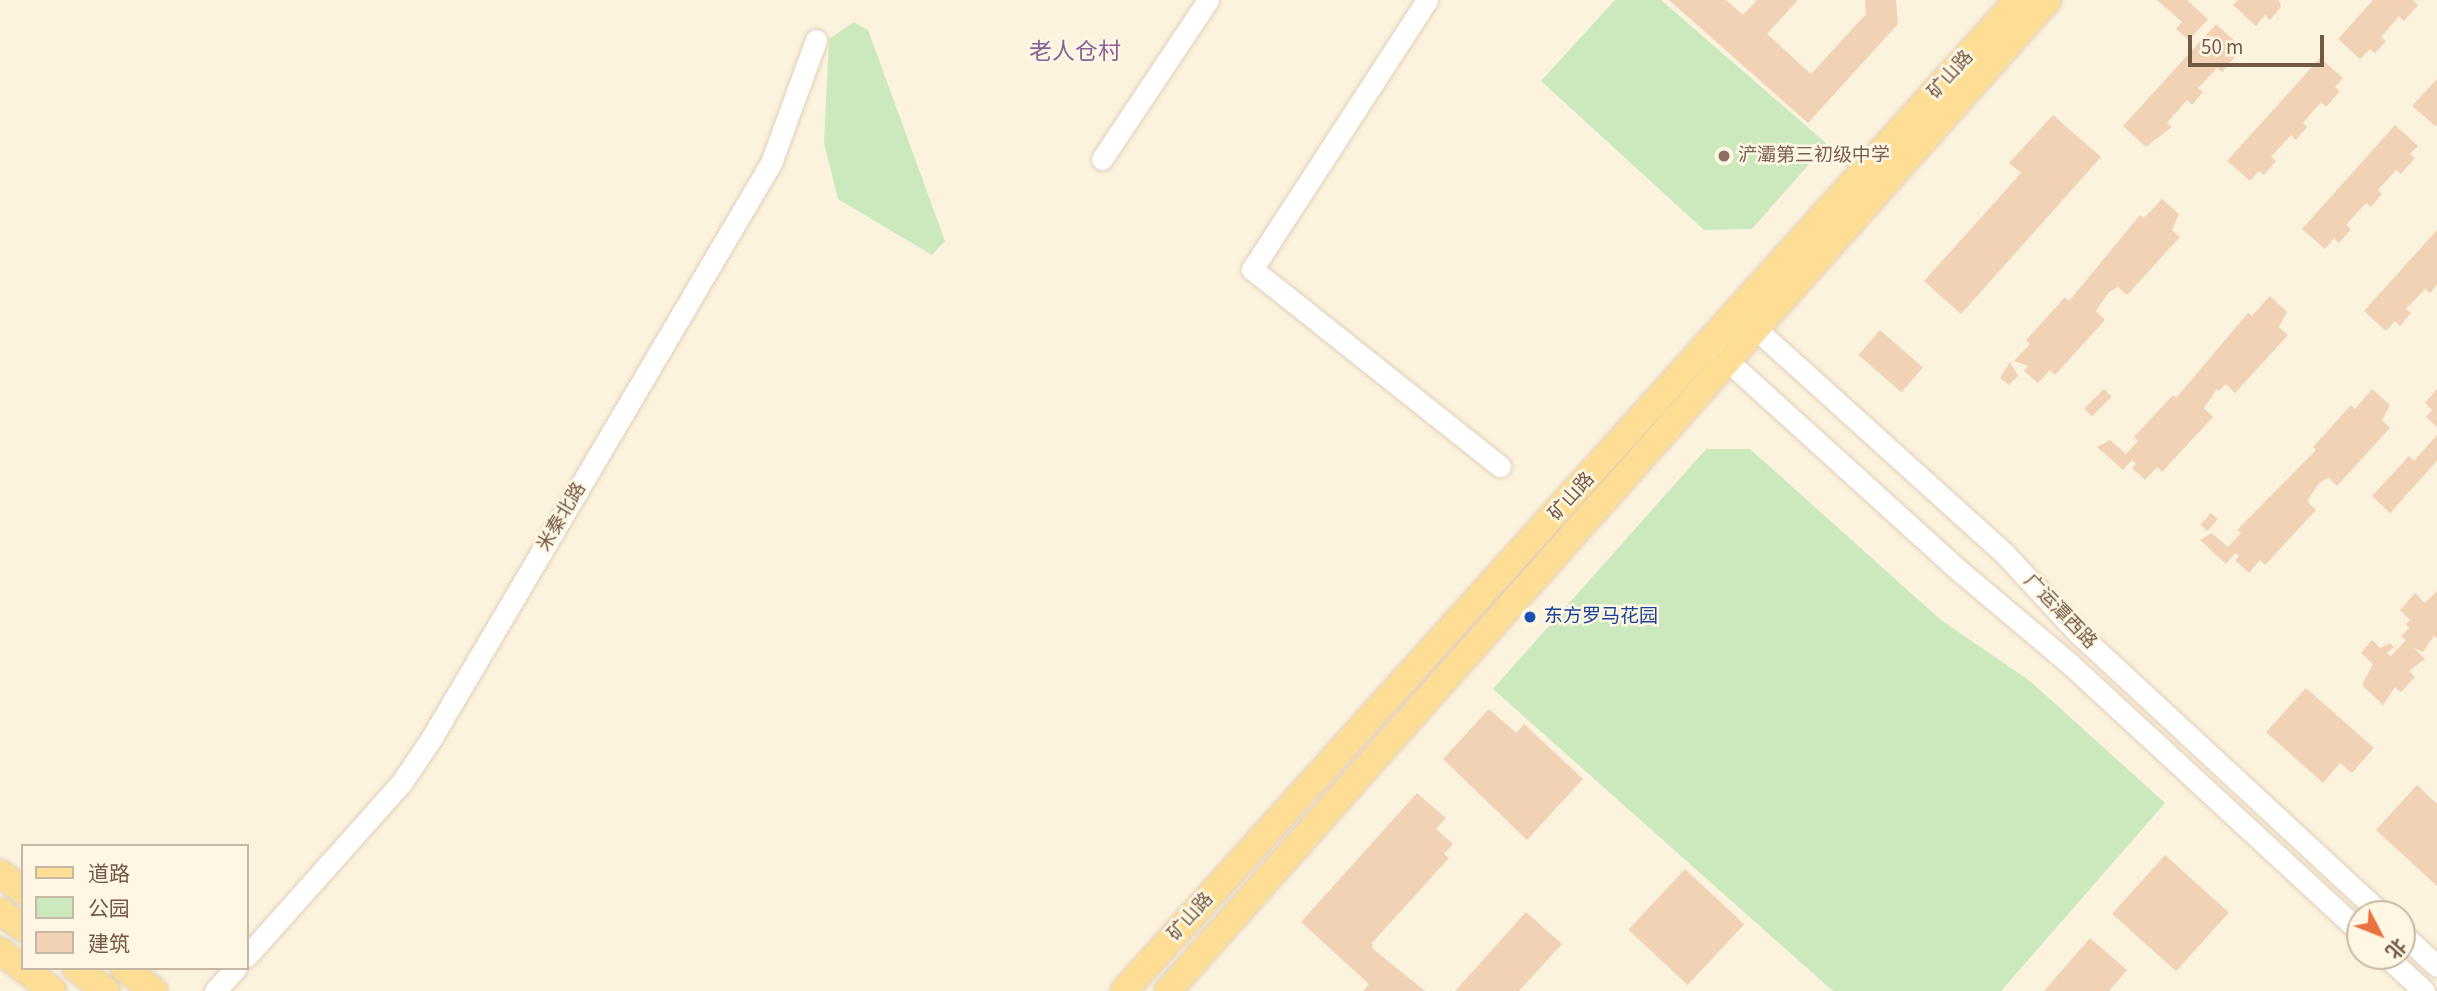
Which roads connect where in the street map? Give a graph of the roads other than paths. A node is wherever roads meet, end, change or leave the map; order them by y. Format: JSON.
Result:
{"nodes":[{"id":1,"x":1208,"y":0,"type":"edge"},
{"id":2,"x":1427,"y":0,"type":"edge"},
{"id":3,"x":2018,"y":0,"type":"edge"},
{"id":4,"x":2048,"y":0,"type":"edge"},
{"id":5,"x":816,"y":40,"type":"dead end"},
{"id":6,"x":1102,"y":159,"type":"dead end"},
{"id":7,"x":1746,"y":320,"type":"junction"},
{"id":8,"x":1718,"y":352,"type":"junction"},
{"id":9,"x":1500,"y":466,"type":"dead end"},
{"id":10,"x":0,"y":873,"type":"edge"},
{"id":11,"x":21,"y":889,"type":"edge"},
{"id":12,"x":2366,"y":900,"type":"edge"},
{"id":13,"x":0,"y":911,"type":"edge"},
{"id":14,"x":2346,"y":919,"type":"edge"},
{"id":15,"x":21,"y":927,"type":"edge"},
{"id":16,"x":2416,"y":947,"type":"edge"},
{"id":17,"x":0,"y":951,"type":"edge"},
{"id":18,"x":248,"y":955,"type":"edge"},
{"id":19,"x":2437,"y":966,"type":"edge"},
{"id":20,"x":21,"y":967,"type":"edge"},
{"id":21,"x":25,"y":970,"type":"edge"},
{"id":22,"x":79,"y":970,"type":"edge"},
{"id":23,"x":127,"y":970,"type":"edge"},
{"id":24,"x":234,"y":970,"type":"edge"},
{"id":25,"x":2401,"y":970,"type":"edge"},
{"id":26,"x":53,"y":991,"type":"edge"},
{"id":27,"x":106,"y":991,"type":"edge"},
{"id":28,"x":154,"y":991,"type":"edge"},
{"id":29,"x":215,"y":991,"type":"edge"},
{"id":30,"x":1124,"y":991,"type":"edge"},
{"id":31,"x":1168,"y":991,"type":"edge"},
{"id":32,"x":2424,"y":991,"type":"edge"}],
"edges":[{"from":1,"to":6,"type":"street"},
{"from":2,"to":9,"type":"street"},
{"from":3,"to":7,"type":"main road","name":"矿山路"},
{"from":4,"to":7,"type":"main road","name":"矿山路"},
{"from":5,"to":18,"type":"street","name":"米秦北路"},
{"from":7,"to":8,"type":"main road","name":"矿山路"},
{"from":7,"to":12,"type":"street","name":"广运潭西路"},
{"from":8,"to":14,"type":"street","name":"广运潭西路"},
{"from":8,"to":30,"type":"main road","name":"矿山路"},
{"from":8,"to":31,"type":"main road","name":"矿山路"},
{"from":10,"to":11,"type":"main road"},
{"from":13,"to":15,"type":"main road"},
{"from":16,"to":19,"type":"street"},
{"from":17,"to":20,"type":"main road"},
{"from":21,"to":26,"type":"main road"},
{"from":22,"to":27,"type":"main road"},
{"from":23,"to":28,"type":"main road"},
{"from":24,"to":29,"type":"street"},
{"from":25,"to":32,"type":"street"}]}
